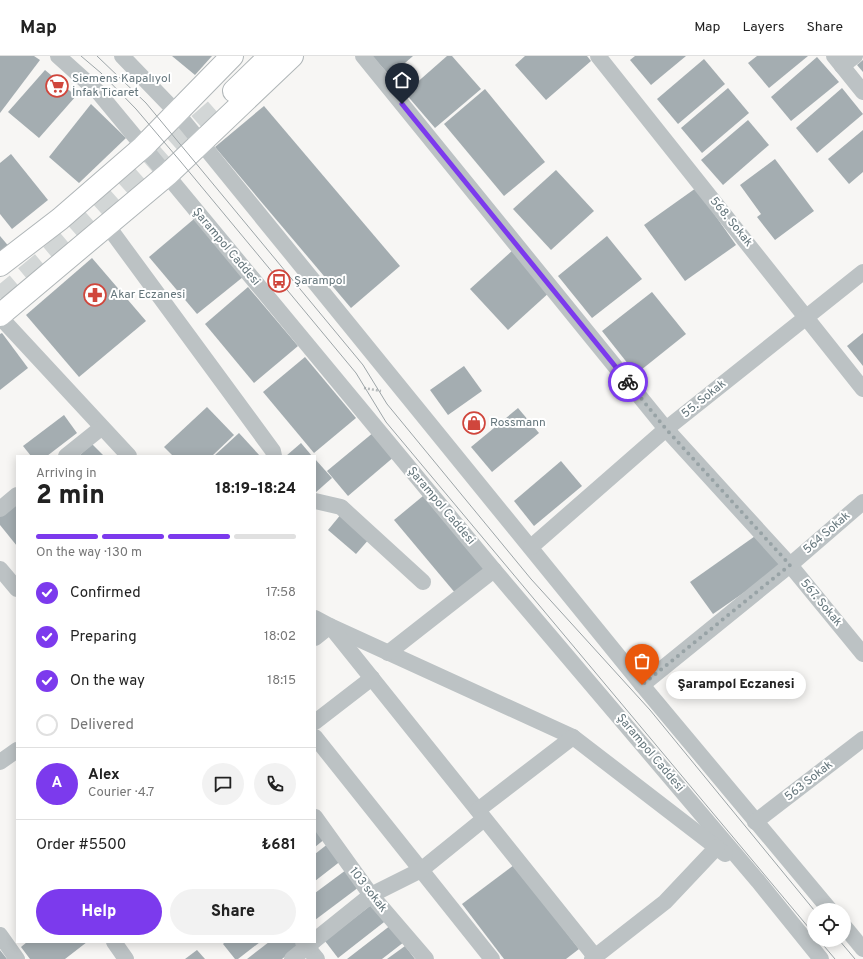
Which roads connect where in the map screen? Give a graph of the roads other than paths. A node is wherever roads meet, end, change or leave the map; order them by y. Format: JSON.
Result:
{"nodes":[{"id":1,"x":58,"y":56,"type":"edge"},
{"id":2,"x":122,"y":56,"type":"edge"},
{"id":3,"x":232,"y":56,"type":"edge"},
{"id":4,"x":251,"y":56,"type":"edge"},
{"id":5,"x":270,"y":56,"type":"edge"},
{"id":6,"x":292,"y":56,"type":"edge"},
{"id":7,"x":363,"y":56,"type":"edge"},
{"id":8,"x":598,"y":56,"type":"edge"},
{"id":9,"x":855,"y":56,"type":"edge"},
{"id":10,"x":838,"y":61,"type":"edge"},
{"id":11,"x":863,"y":92,"type":"edge"},
{"id":12,"x":177,"y":113,"type":"junction"},
{"id":13,"x":201,"y":142,"type":"junction"},
{"id":14,"x":143,"y":147,"type":"junction"},
{"id":15,"x":168,"y":174,"type":"junction"},
{"id":16,"x":108,"y":225,"type":"junction"},
{"id":17,"x":0,"y":265,"type":"edge"},
{"id":18,"x":863,"y":272,"type":"edge"},
{"id":19,"x":0,"y":316,"type":"edge"},
{"id":20,"x":806,"y":316,"type":"junction"},
{"id":21,"x":863,"y":388,"type":"edge"},
{"id":22,"x":101,"y":428,"type":"junction"},
{"id":23,"x":666,"y":429,"type":"junction"},
{"id":24,"x":67,"y":455,"type":"edge"},
{"id":25,"x":128,"y":455,"type":"edge"},
{"id":26,"x":274,"y":455,"type":"edge"},
{"id":27,"x":16,"y":496,"type":"edge"},
{"id":28,"x":316,"y":501,"type":"edge"},
{"id":29,"x":863,"y":502,"type":"edge"},
{"id":30,"x":0,"y":509,"type":"edge"},
{"id":31,"x":531,"y":547,"type":"junction"},
{"id":32,"x":790,"y":565,"type":"junction"},
{"id":33,"x":0,"y":569,"type":"edge"},
{"id":34,"x":494,"y":570,"type":"junction"},
{"id":35,"x":422,"y":582,"type":"dead end"},
{"id":36,"x":16,"y":588,"type":"edge"},
{"id":37,"x":316,"y":619,"type":"edge"},
{"id":38,"x":330,"y":626,"type":"junction"},
{"id":39,"x":316,"y":637,"type":"edge"},
{"id":40,"x":388,"y":653,"type":"junction"},
{"id":41,"x":863,"y":654,"type":"edge"},
{"id":42,"x":372,"y":678,"type":"junction"},
{"id":43,"x":642,"y":685,"type":"junction"},
{"id":44,"x":316,"y":721,"type":"edge"},
{"id":45,"x":573,"y":737,"type":"junction"},
{"id":46,"x":316,"y":738,"type":"edge"},
{"id":47,"x":863,"y":739,"type":"edge"},
{"id":48,"x":16,"y":751,"type":"edge"},
{"id":49,"x":0,"y":762,"type":"edge"},
{"id":50,"x":481,"y":815,"type":"junction"},
{"id":51,"x":316,"y":818,"type":"edge"},
{"id":52,"x":755,"y":822,"type":"junction"},
{"id":53,"x":717,"y":847,"type":"junction"},
{"id":54,"x":421,"y":870,"type":"junction"},
{"id":55,"x":758,"y":881,"type":"junction"},
{"id":56,"x":371,"y":895,"type":"junction"},
{"id":57,"x":824,"y":903,"type":"edge"},
{"id":58,"x":851,"y":934,"type":"edge"},
{"id":59,"x":7,"y":936,"type":"edge"},
{"id":60,"x":316,"y":938,"type":"edge"},
{"id":61,"x":115,"y":943,"type":"edge"},
{"id":62,"x":309,"y":943,"type":"edge"},
{"id":63,"x":863,"y":949,"type":"edge"},
{"id":64,"x":595,"y":958,"type":"edge"},
{"id":65,"x":18,"y":959,"type":"edge"},
{"id":66,"x":126,"y":959,"type":"edge"},
{"id":67,"x":292,"y":959,"type":"edge"},
{"id":68,"x":317,"y":959,"type":"edge"},
{"id":69,"x":426,"y":959,"type":"edge"},
{"id":70,"x":492,"y":959,"type":"edge"},
{"id":71,"x":821,"y":959,"type":"edge"}],
"edges":[{"from":1,"to":14,"type":"street","name":"Şarampol Caddesi"},
{"from":2,"to":12,"type":"street"},
{"from":3,"to":12,"type":"main road"},
{"from":4,"to":5,"type":"main road"},
{"from":6,"to":13,"type":"main road"},
{"from":7,"to":23,"type":"street","name":"567. Sokak"},
{"from":8,"to":20,"type":"street","name":"568. Sokak"},
{"from":9,"to":10,"type":"street"},
{"from":10,"to":11,"type":"street"},
{"from":12,"to":13,"type":"street"},
{"from":12,"to":14,"type":"main road"},
{"from":13,"to":15,"type":"main road"},
{"from":13,"to":31,"type":"street"},
{"from":14,"to":15,"type":"street","name":"Şarampol Caddesi"},
{"from":14,"to":17,"type":"main road"},
{"from":15,"to":16,"type":"main road"},
{"from":15,"to":34,"type":"street","name":"Şarampol Caddesi"},
{"from":16,"to":19,"type":"main road"},
{"from":16,"to":26,"type":"street"},
{"from":18,"to":20,"type":"street","name":"55. Sokak"},
{"from":19,"to":22,"type":"street"},
{"from":20,"to":21,"type":"street","name":"568. Sokak"},
{"from":20,"to":23,"type":"street","name":"55. Sokak"},
{"from":22,"to":24,"type":"street"},
{"from":22,"to":25,"type":"street"},
{"from":23,"to":31,"type":"street","name":"55. Sokak"},
{"from":23,"to":32,"type":"street","name":"567. Sokak"},
{"from":27,"to":30,"type":"street"},
{"from":28,"to":35,"type":"street"},
{"from":29,"to":32,"type":"street","name":"564 Sokak"},
{"from":31,"to":43,"type":"street"},
{"from":32,"to":41,"type":"street","name":"567. Sokak"},
{"from":32,"to":43,"type":"street","name":"564 Sokak"},
{"from":33,"to":36,"type":"street"},
{"from":34,"to":40,"type":"street"},
{"from":34,"to":55,"type":"street","name":"Şarampol Caddesi"},
{"from":37,"to":38,"type":"street"},
{"from":38,"to":39,"type":"street"},
{"from":38,"to":40,"type":"street"},
{"from":38,"to":42,"type":"street"},
{"from":40,"to":45,"type":"street"},
{"from":42,"to":44,"type":"street"},
{"from":42,"to":50,"type":"street"},
{"from":43,"to":52,"type":"street"},
{"from":45,"to":50,"type":"street"},
{"from":45,"to":53,"type":"street"},
{"from":46,"to":54,"type":"street"},
{"from":47,"to":52,"type":"street","name":"563 Sokak"},
{"from":48,"to":49,"type":"street"},
{"from":50,"to":54,"type":"street"},
{"from":50,"to":64,"type":"street"},
{"from":51,"to":56,"type":"street","name":"103 sokak"},
{"from":52,"to":57,"type":"street"},
{"from":53,"to":55,"type":"street"},
{"from":53,"to":64,"type":"street"},
{"from":54,"to":56,"type":"street"},
{"from":54,"to":70,"type":"street"},
{"from":55,"to":71,"type":"street","name":"Şarampol Caddesi"},
{"from":56,"to":60,"type":"street"},
{"from":56,"to":69,"type":"street","name":"103 sokak"},
{"from":58,"to":63,"type":"street"},
{"from":59,"to":65,"type":"street"},
{"from":61,"to":66,"type":"street"},
{"from":62,"to":67,"type":"street"},
{"from":62,"to":68,"type":"street"}]}
